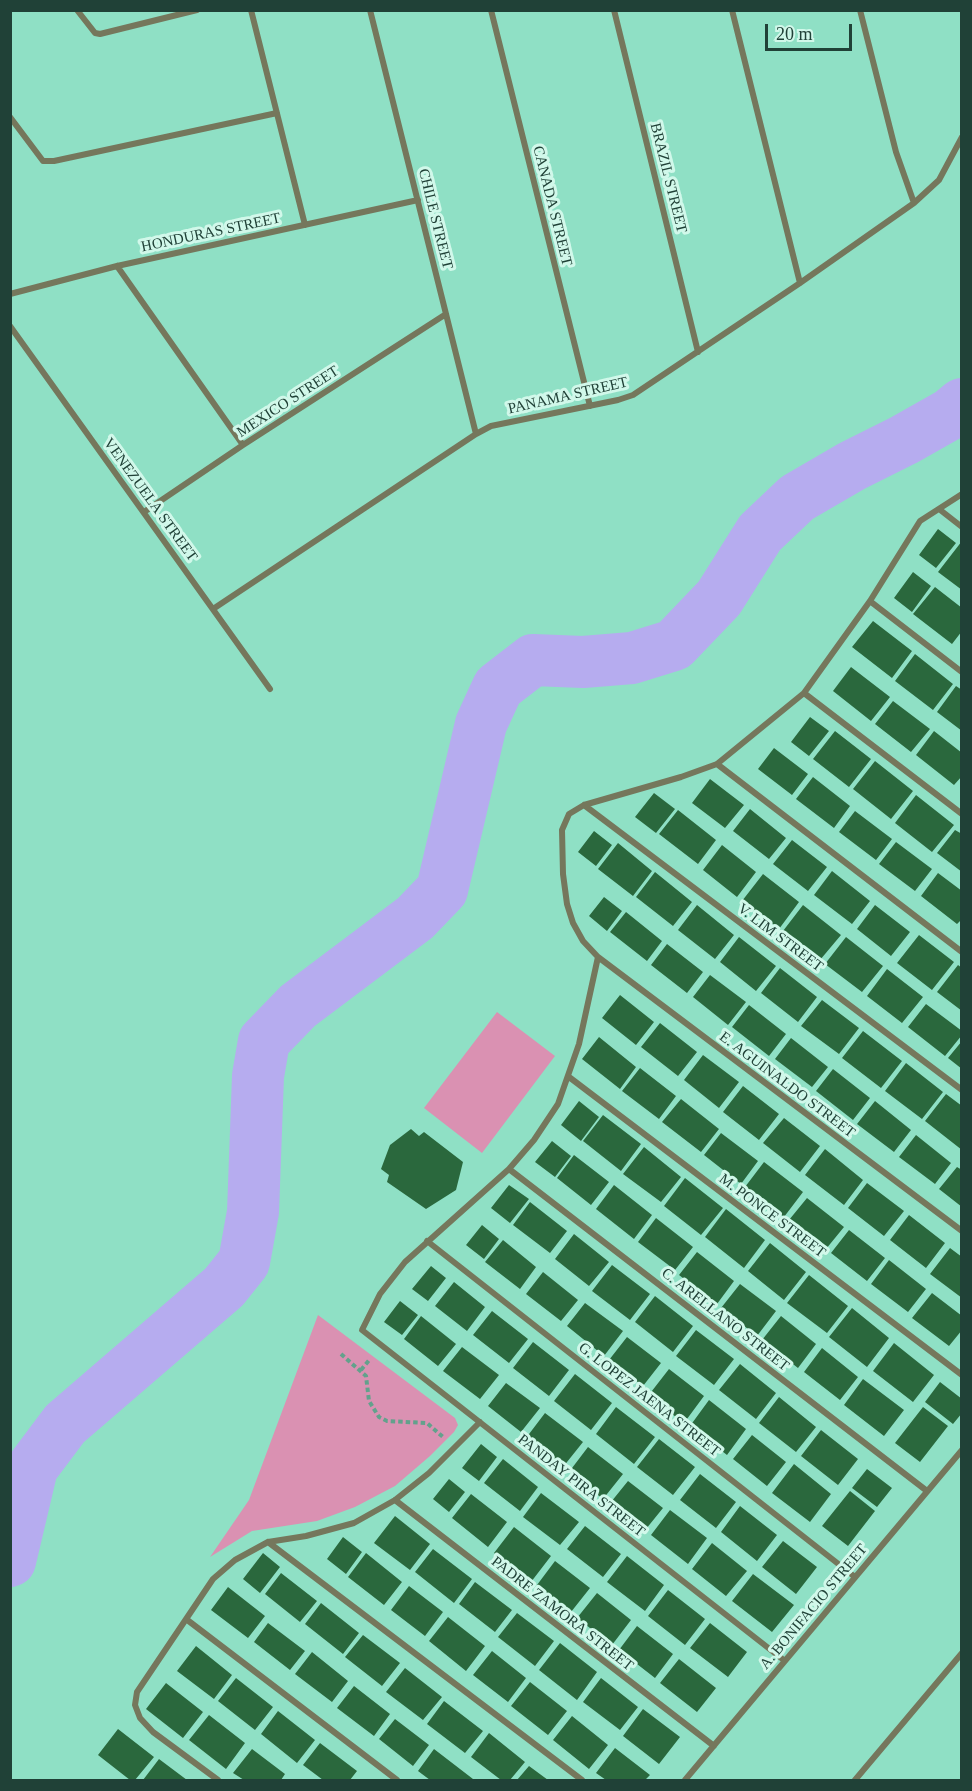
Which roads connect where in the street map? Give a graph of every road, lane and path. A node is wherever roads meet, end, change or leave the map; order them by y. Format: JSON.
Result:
{"nodes":[{"id":1,"x":77,"y":10,"type":"edge"},
{"id":2,"x":197,"y":10,"type":"edge"},
{"id":3,"x":251,"y":10,"type":"edge"},
{"id":4,"x":370,"y":10,"type":"edge"},
{"id":5,"x":491,"y":10,"type":"edge"},
{"id":6,"x":614,"y":10,"type":"edge"},
{"id":7,"x":732,"y":10,"type":"edge"},
{"id":8,"x":860,"y":10,"type":"edge"},
{"id":9,"x":277,"y":113,"type":"junction"},
{"id":10,"x":10,"y":117,"type":"edge"},
{"id":11,"x":962,"y":137,"type":"edge"},
{"id":12,"x":418,"y":200,"type":"junction"},
{"id":13,"x":914,"y":203,"type":"junction"},
{"id":14,"x":305,"y":225,"type":"junction"},
{"id":15,"x":117,"y":266,"type":"junction"},
{"id":16,"x":800,"y":283,"type":"junction"},
{"id":17,"x":10,"y":294,"type":"edge"},
{"id":18,"x":446,"y":314,"type":"junction"},
{"id":19,"x":10,"y":326,"type":"edge"},
{"id":20,"x":698,"y":352,"type":"junction"},
{"id":21,"x":590,"y":406,"type":"junction"},
{"id":22,"x":477,"y":434,"type":"junction"},
{"id":23,"x":243,"y":445,"type":"junction"},
{"id":24,"x":962,"y":494,"type":"edge"},
{"id":25,"x":939,"y":509,"type":"junction"},
{"id":26,"x":144,"y":512,"type":"junction"},
{"id":27,"x":962,"y":527,"type":"edge"},
{"id":28,"x":870,"y":601,"type":"junction"},
{"id":29,"x":213,"y":609,"type":"junction"},
{"id":30,"x":962,"y":672,"type":"edge"},
{"id":31,"x":270,"y":689,"type":"dead end"},
{"id":32,"x":804,"y":693,"type":"junction"},
{"id":33,"x":717,"y":764,"type":"junction"},
{"id":34,"x":584,"y":805,"type":"junction"},
{"id":35,"x":962,"y":814,"type":"edge"},
{"id":36,"x":962,"y":952,"type":"edge"},
{"id":37,"x":598,"y":957,"type":"junction"},
{"id":38,"x":569,"y":1077,"type":"junction"},
{"id":39,"x":962,"y":1090,"type":"edge"},
{"id":40,"x":509,"y":1169,"type":"junction"},
{"id":41,"x":962,"y":1232,"type":"edge"},
{"id":42,"x":427,"y":1241,"type":"junction"},
{"id":43,"x":340,"y":1354,"type":"dead end"},
{"id":44,"x":962,"y":1375,"type":"edge"},
{"id":45,"x":480,"y":1422,"type":"junction"},
{"id":46,"x":454,"y":1447,"type":"junction"},
{"id":47,"x":962,"y":1450,"type":"edge"},
{"id":48,"x":927,"y":1491,"type":"junction"},
{"id":49,"x":395,"y":1500,"type":"junction"},
{"id":50,"x":268,"y":1542,"type":"junction"},
{"id":51,"x":855,"y":1577,"type":"junction"},
{"id":52,"x":186,"y":1619,"type":"junction"},
{"id":53,"x":962,"y":1653,"type":"edge"},
{"id":54,"x":785,"y":1661,"type":"junction"},
{"id":55,"x":714,"y":1746,"type":"junction"},
{"id":56,"x":218,"y":1780,"type":"edge"},
{"id":57,"x":397,"y":1780,"type":"edge"},
{"id":58,"x":582,"y":1780,"type":"edge"},
{"id":59,"x":685,"y":1780,"type":"edge"},
{"id":60,"x":855,"y":1780,"type":"edge"}],
"edges":[{"from":1,"to":2,"type":"street"},
{"from":3,"to":9,"type":"street"},
{"from":4,"to":12,"type":"street","name":"CHILE STREET"},
{"from":5,"to":21,"type":"street","name":"CANADA STREET"},
{"from":6,"to":20,"type":"street","name":"BRAZIL STREET"},
{"from":7,"to":16,"type":"street"},
{"from":8,"to":13,"type":"street"},
{"from":9,"to":10,"type":"street"},
{"from":9,"to":14,"type":"street"},
{"from":11,"to":13,"type":"street","name":"PANAMA STREET"},
{"from":12,"to":14,"type":"street","name":"HONDURAS STREET"},
{"from":12,"to":18,"type":"street","name":"CHILE STREET"},
{"from":13,"to":16,"type":"street","name":"PANAMA STREET"},
{"from":14,"to":15,"type":"street","name":"HONDURAS STREET"},
{"from":15,"to":17,"type":"street","name":"HONDURAS STREET"},
{"from":15,"to":23,"type":"street"},
{"from":16,"to":20,"type":"street","name":"PANAMA STREET"},
{"from":18,"to":22,"type":"street","name":"CHILE STREET"},
{"from":18,"to":23,"type":"street","name":"MEXICO STREET"},
{"from":19,"to":26,"type":"street","name":"VENEZUELA STREET"},
{"from":20,"to":21,"type":"street","name":"PANAMA STREET"},
{"from":21,"to":22,"type":"street","name":"PANAMA STREET"},
{"from":22,"to":29,"type":"street","name":"PANAMA STREET"},
{"from":23,"to":26,"type":"street","name":"MEXICO STREET"},
{"from":24,"to":25,"type":"street"},
{"from":25,"to":27,"type":"street"},
{"from":25,"to":28,"type":"street"},
{"from":26,"to":29,"type":"street","name":"VENEZUELA STREET"},
{"from":28,"to":30,"type":"street"},
{"from":28,"to":32,"type":"street"},
{"from":29,"to":31,"type":"street","name":"VENEZUELA STREET"},
{"from":32,"to":33,"type":"street"},
{"from":32,"to":35,"type":"street"},
{"from":33,"to":34,"type":"street"},
{"from":33,"to":36,"type":"street"},
{"from":34,"to":37,"type":"street","name":"E. AGUINALDO STREET"},
{"from":34,"to":39,"type":"street","name":"V. LIM STREET"},
{"from":37,"to":38,"type":"street"},
{"from":37,"to":41,"type":"street","name":"E. AGUINALDO STREET"},
{"from":38,"to":40,"type":"street"},
{"from":38,"to":44,"type":"street","name":"M. PONCE STREET"},
{"from":40,"to":42,"type":"street"},
{"from":40,"to":48,"type":"street","name":"C. ARELLANO STREET"},
{"from":42,"to":45,"type":"street","name":"PANDAY PIRA STREET"},
{"from":42,"to":51,"type":"street","name":"G. LOPEZ JAENA STREET"},
{"from":43,"to":46,"type":"path"},
{"from":45,"to":46,"type":"street"},
{"from":45,"to":54,"type":"street","name":"PANDAY PIRA STREET"},
{"from":46,"to":49,"type":"street"},
{"from":47,"to":48,"type":"street","name":"A. BONIFACIO STREET"},
{"from":48,"to":51,"type":"street","name":"A. BONIFACIO STREET"},
{"from":49,"to":50,"type":"street"},
{"from":49,"to":55,"type":"street","name":"PADRE ZAMORA STREET"},
{"from":50,"to":52,"type":"street"},
{"from":50,"to":58,"type":"street"},
{"from":51,"to":54,"type":"street","name":"A. BONIFACIO STREET"},
{"from":52,"to":56,"type":"street"},
{"from":52,"to":57,"type":"street"},
{"from":53,"to":60,"type":"street"},
{"from":54,"to":55,"type":"street","name":"A. BONIFACIO STREET"},
{"from":55,"to":59,"type":"street","name":"A. BONIFACIO STREET"}]}
